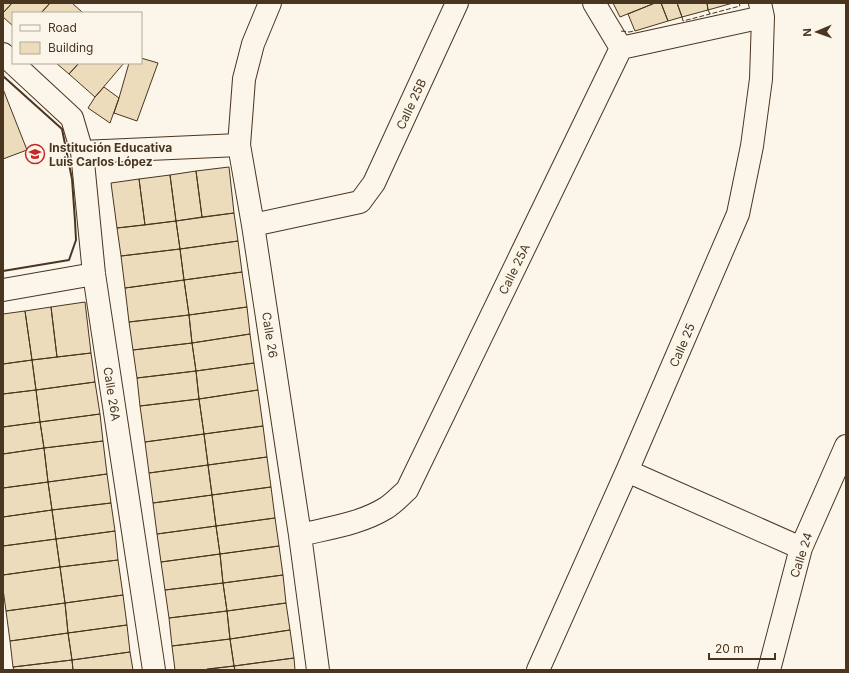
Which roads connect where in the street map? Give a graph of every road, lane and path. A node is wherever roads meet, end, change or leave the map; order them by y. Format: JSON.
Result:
{"nodes":[{"id":1,"x":457,"y":3,"type":"edge"},
{"id":2,"x":594,"y":3,"type":"edge"},
{"id":3,"x":267,"y":4,"type":"edge"},
{"id":4,"x":762,"y":10,"type":"edge"},
{"id":5,"x":621,"y":48,"type":"junction"},
{"id":6,"x":3,"y":54,"type":"edge"},
{"id":7,"x":12,"y":62,"type":"edge"},
{"id":8,"x":14,"y":64,"type":"edge"},
{"id":9,"x":239,"y":145,"type":"junction"},
{"id":10,"x":82,"y":152,"type":"junction"},
{"id":11,"x":254,"y":225,"type":"junction"},
{"id":12,"x":94,"y":274,"type":"junction"},
{"id":13,"x":3,"y":290,"type":"edge"},
{"id":14,"x":846,"y":446,"type":"edge"},
{"id":15,"x":627,"y":471,"type":"junction"},
{"id":16,"x":300,"y":535,"type":"junction"},
{"id":17,"x":801,"y":548,"type":"junction"},
{"id":18,"x":154,"y":670,"type":"edge"},
{"id":19,"x":318,"y":670,"type":"edge"},
{"id":20,"x":538,"y":670,"type":"edge"},
{"id":21,"x":769,"y":670,"type":"edge"}],
"edges":[{"from":1,"to":11,"type":"street","name":"Calle 25B"},
{"from":2,"to":5,"type":"street"},
{"from":3,"to":9,"type":"street","name":"Calle 26"},
{"from":4,"to":5,"type":"street"},
{"from":4,"to":15,"type":"street","name":"Calle 25"},
{"from":5,"to":16,"type":"street","name":"Calle 25A"},
{"from":6,"to":7,"type":"street","name":"Calle 26A"},
{"from":8,"to":10,"type":"street","name":"Calle 26A"},
{"from":9,"to":10,"type":"street"},
{"from":9,"to":11,"type":"street","name":"Calle 26"},
{"from":10,"to":12,"type":"street","name":"Calle 26A"},
{"from":11,"to":16,"type":"street","name":"Calle 26"},
{"from":12,"to":13,"type":"street"},
{"from":12,"to":18,"type":"street","name":"Calle 26A"},
{"from":14,"to":17,"type":"street","name":"Calle 24"},
{"from":15,"to":17,"type":"street"},
{"from":15,"to":20,"type":"street","name":"Calle 25"},
{"from":16,"to":19,"type":"street","name":"Calle 26"},
{"from":17,"to":21,"type":"street","name":"Calle 24"}]}
